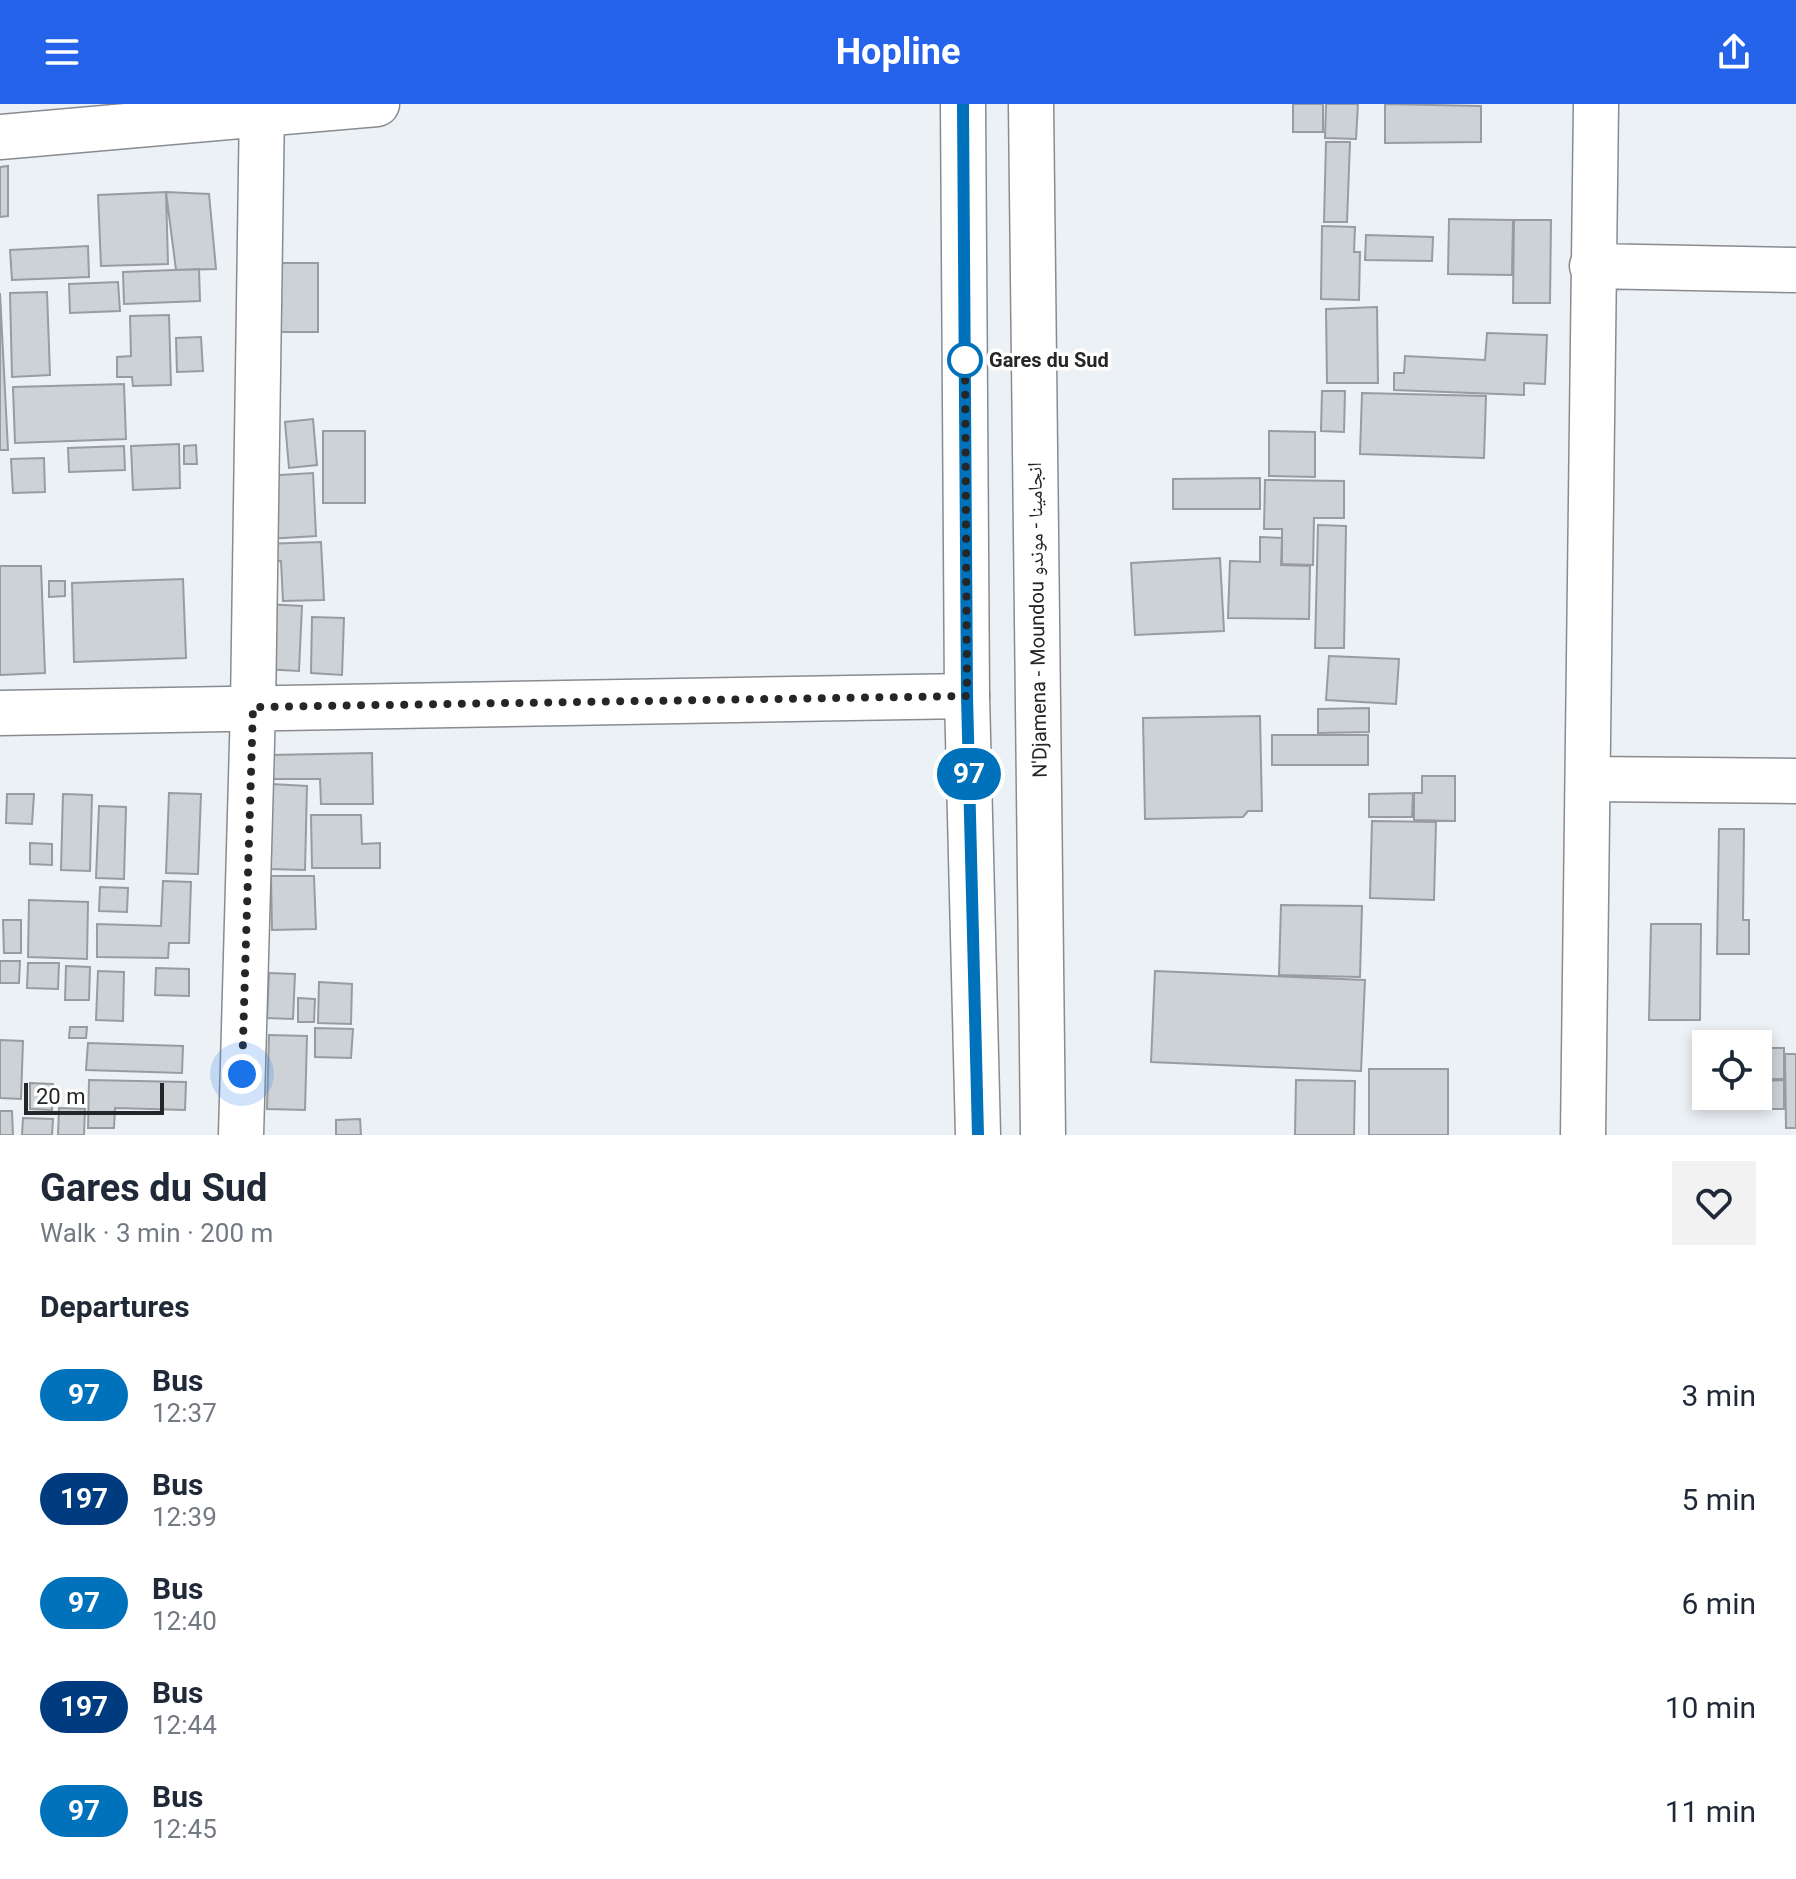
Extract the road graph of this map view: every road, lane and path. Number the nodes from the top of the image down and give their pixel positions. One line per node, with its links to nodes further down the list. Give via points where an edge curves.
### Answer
1 (377, 104): 5 (street)
2 (963, 104): 9 (street)
3 (1031, 104): 16 (street, N'Djamena - Moundou انجامينا - موندو)
4 (1596, 104): 7 (street)
5 (262, 109): 6 (street); 10 (street)
6 (0, 137)
7 (1592, 266): 8 (street); 12 (street)
8 (1796, 270)
9 (967, 696): 10 (street); 15 (street)
10 (253, 707): 11 (street); 14 (street)
11 (0, 713)
12 (1588, 779): 13 (street); 17 (street)
13 (1796, 781)
14 (241, 1135)
15 (978, 1135)
16 (1043, 1135)
17 (1583, 1135)

